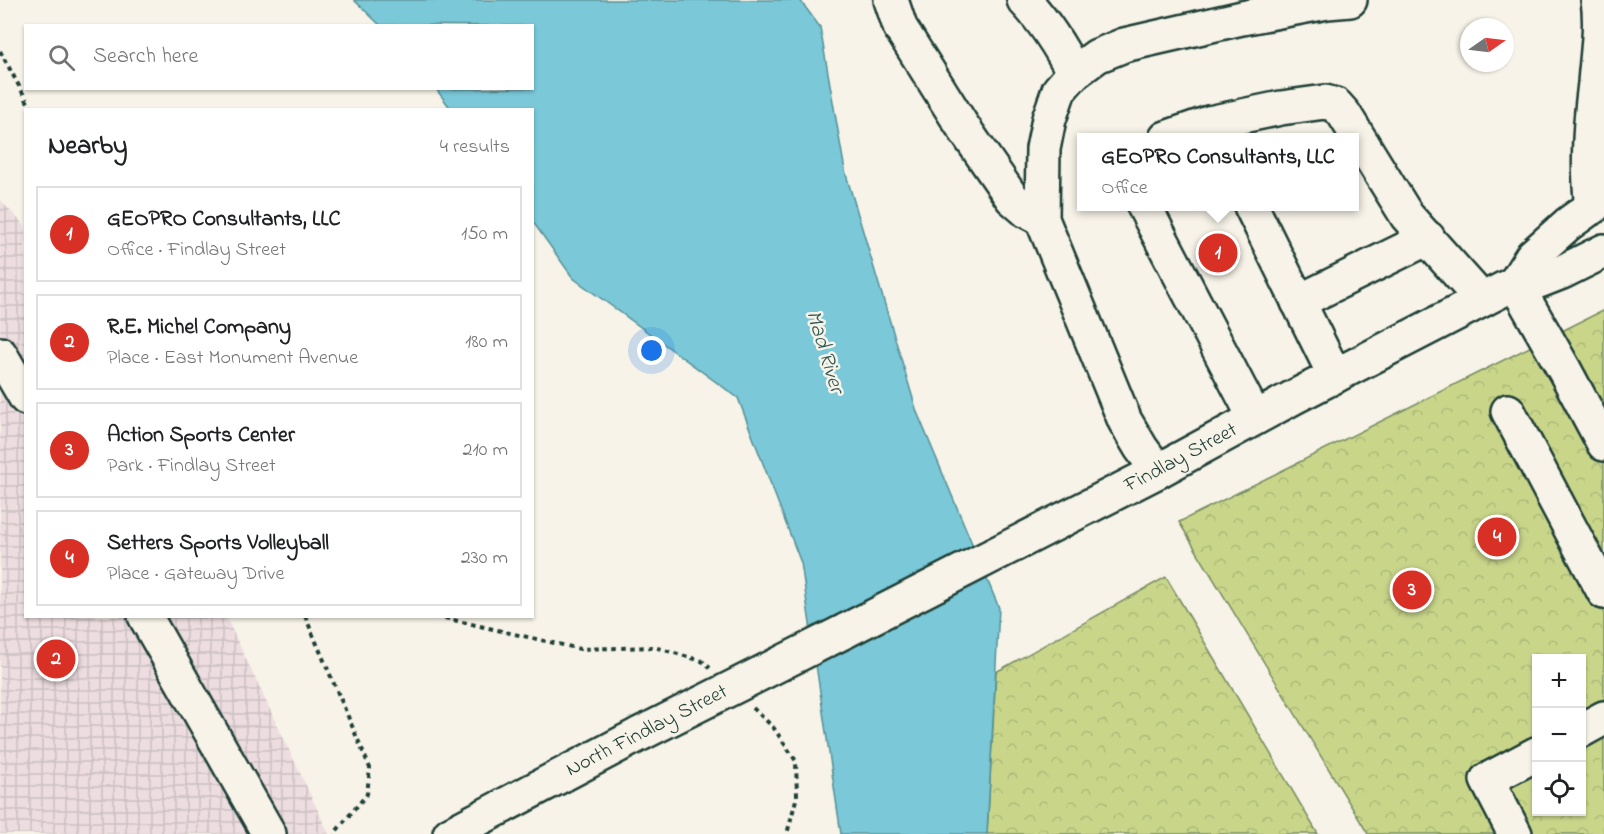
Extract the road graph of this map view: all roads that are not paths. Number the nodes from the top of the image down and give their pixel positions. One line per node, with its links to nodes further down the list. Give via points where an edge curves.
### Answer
1 (891, 0): 13 (main road, via 900,27 967,134 1012,198)
2 (1024, 0): 5 (main road, via 1057,41)
3 (1350, 0): 5 (main road, via 1242,18 1124,45 1097,56)
4 (1598, 0): 10 (main road, via 1600,30 1589,186)
5 (1074, 73): 13 (main road, via 1059,90 1049,119 1043,149)
6 (1213, 130): 7 (main road); 8 (main road, via 1247,114 1325,102 1336,105)
7 (1195, 133)
8 (1356, 133)
9 (1359, 138): 14 (main road, via 1407,216)
10 (1598, 203): 16 (main road, via 1532,256)
11 (1146, 211): 23 (main road)
12 (1253, 211): 18 (main road)
13 (1042, 219): 25 (main road, via 1125,421)
14 (1428, 238): 17 (main road); 18 (main road)
15 (1604, 250): 16 (main road, Findlay Street, via 1539,281)
16 (1515, 283): 17 (main road, Findlay Street); 24 (main road)
17 (1482, 300): 20 (main road, Findlay Street)
18 (1298, 302): 20 (main road)
19 (3, 366): 21 (main road)
20 (1335, 376): 23 (main road, Findlay Street)
21 (24, 395)
22 (1508, 411): 26 (main road)
23 (1255, 418): 25 (main road, Findlay Street)
24 (1604, 444)
25 (1158, 471): 28 (main road, Findlay Street)
26 (1604, 592)
27 (146, 618): 32 (main road)
28 (845, 631): 33 (main road, North Findlay Street, bridge)
29 (1604, 718): 30 (main road)
30 (1586, 727)
31 (1532, 756): 34 (main road, via 1487,780)
32 (269, 834)
33 (450, 834)
34 (1515, 834)

